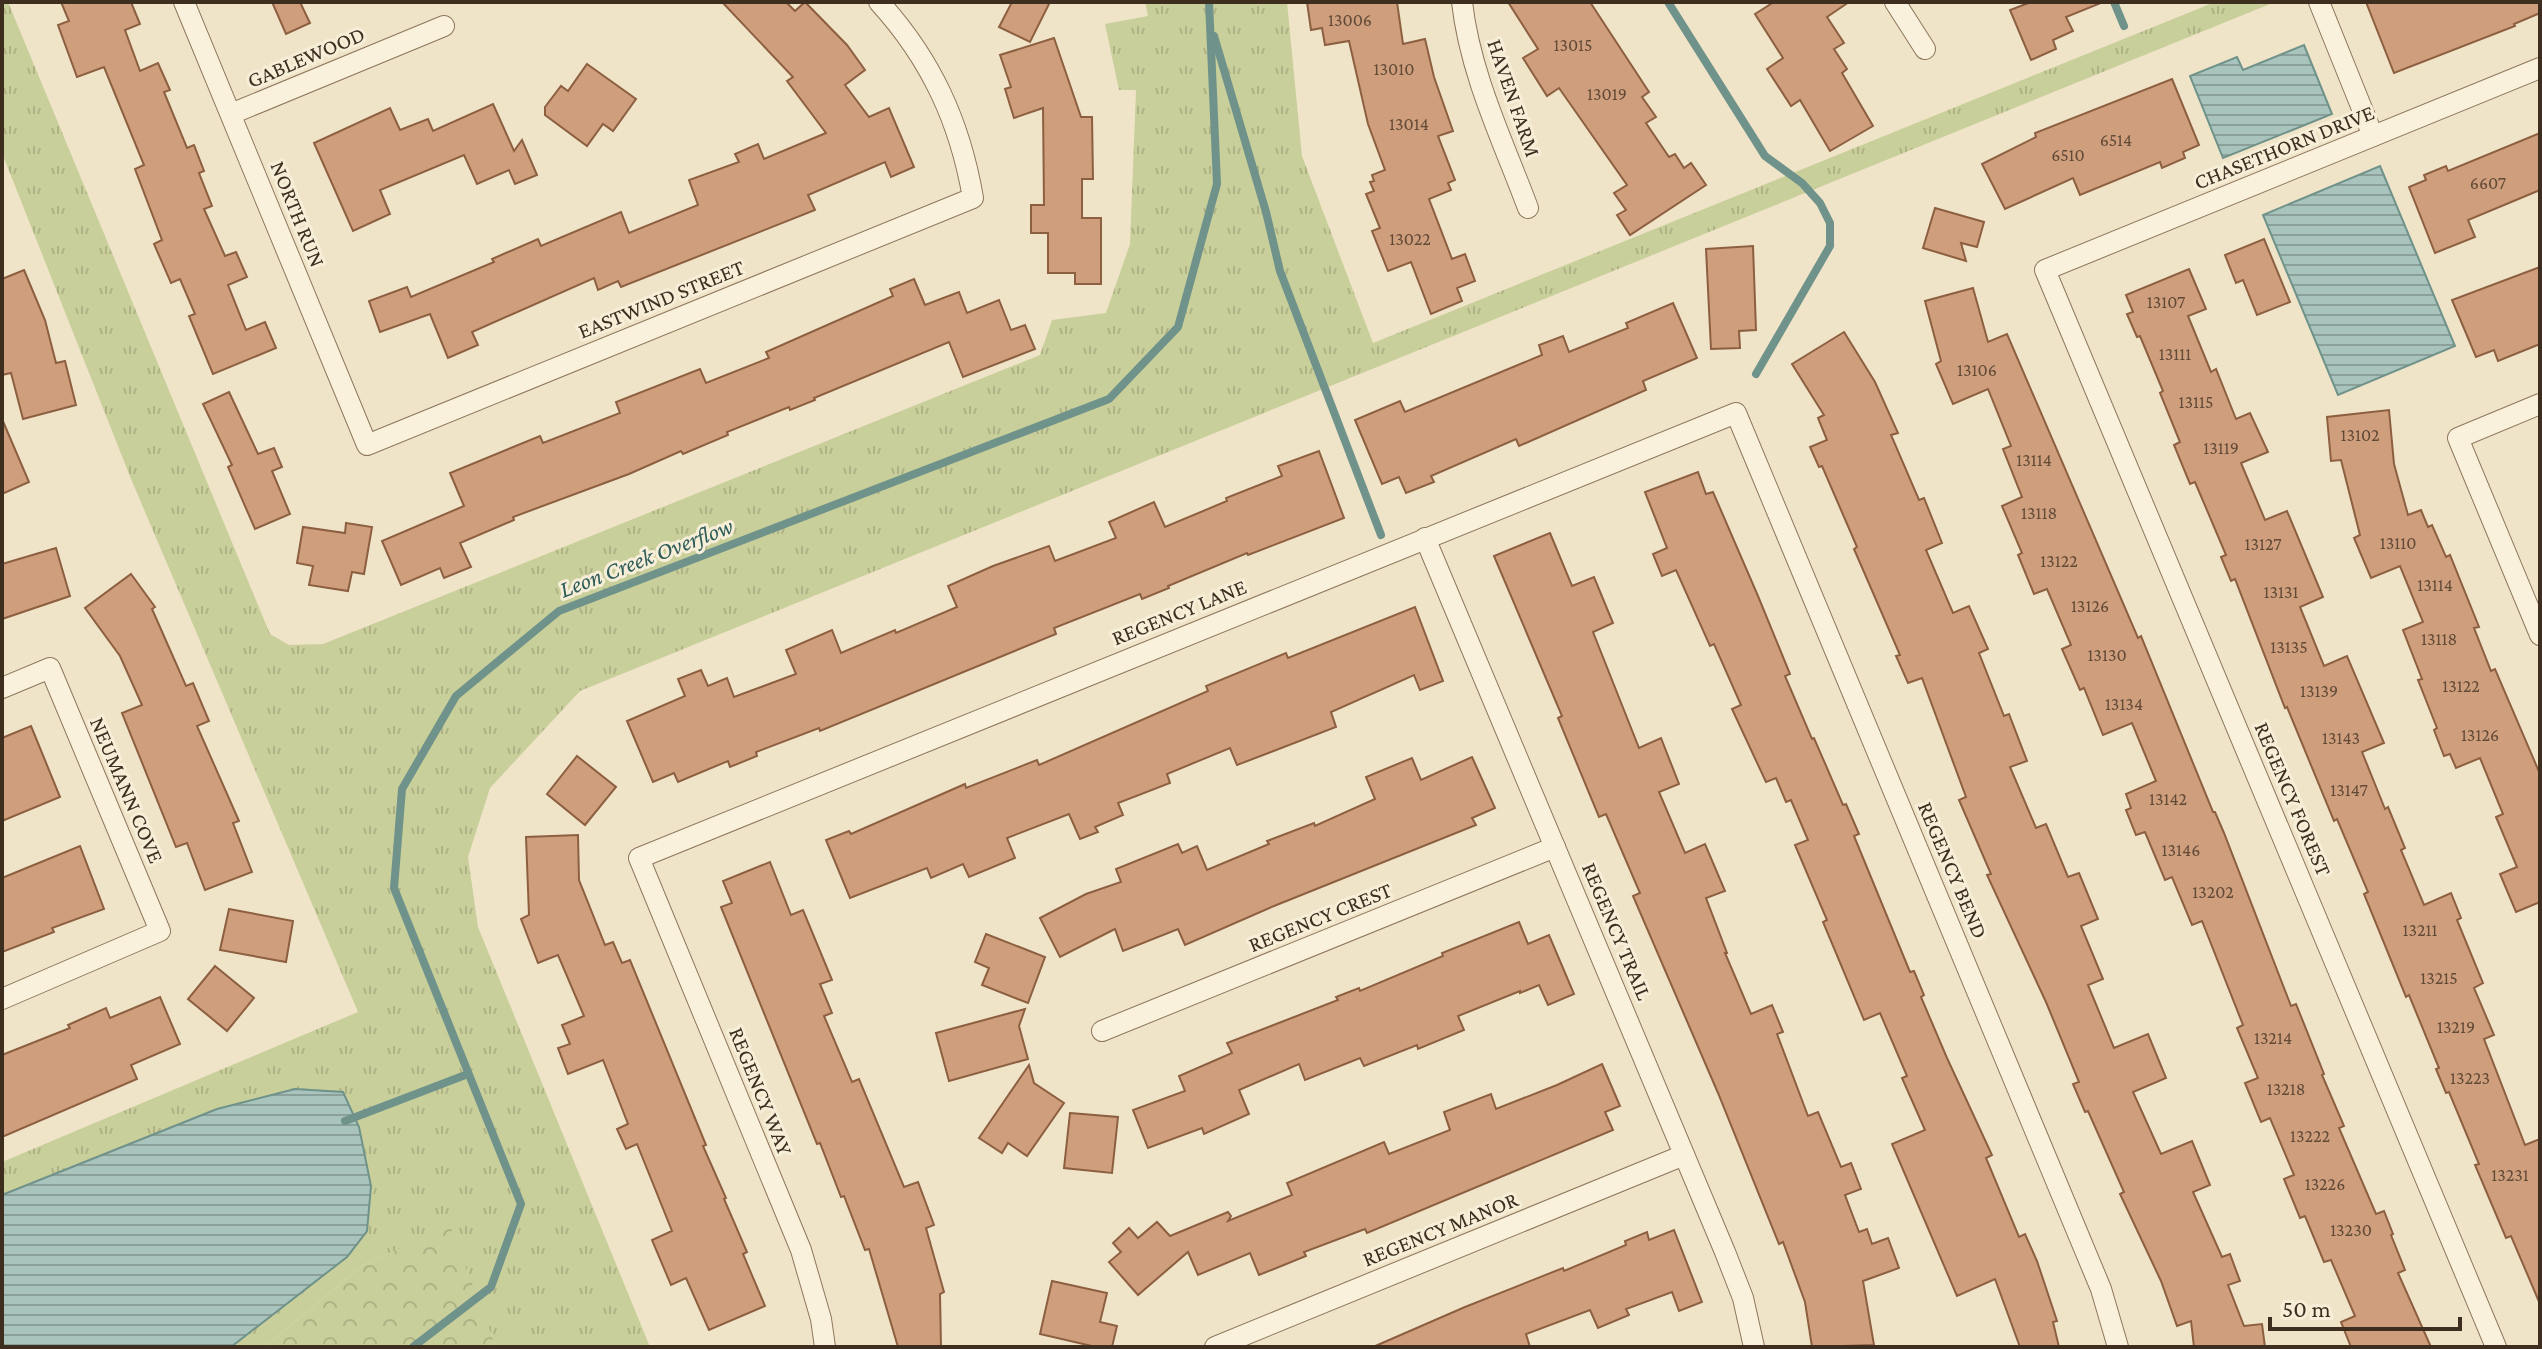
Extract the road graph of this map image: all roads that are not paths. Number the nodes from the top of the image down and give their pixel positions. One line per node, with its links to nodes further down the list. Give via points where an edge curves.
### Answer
1 (184, 2): 9 (street, NORTH RUN)
2 (1462, 2): 11 (street, HAVEN FARM, via 1477,75)
3 (1895, 2): 7 (street)
4 (2319, 2): 10 (street)
5 (882, 3): 15 (street, EASTWIND STREET, via 944,95 967,161 973,198)
6 (444, 26): 9 (street, GABLEWOOD)
7 (1925, 49)
8 (2540, 68): 10 (street, CHASETHORN DRIVE)
9 (231, 114): 15 (street, NORTH RUN)
10 (2373, 136): 12 (street, CHASETHORN DRIVE)
11 (1528, 208)
12 (2045, 270): 28 (street, REGENCY FOREST)
13 (2540, 404): 17 (street, via 2458,438)
14 (1736, 413): 16 (street, REGENCY LANE); 27 (street, REGENCY BEND, via 2101,1289)
15 (367, 445)
16 (1425, 538): 19 (street, REGENCY TRAIL); 20 (street, REGENCY LANE)
17 (2540, 635)
18 (2, 688): 21 (street, NEUMANN COVE, via 50,668 160,931)
19 (1555, 847): 22 (street, REGENCY CREST); 23 (street, REGENCY TRAIL)
20 (639, 858): 24 (street, REGENCY WAY, via 801,1250)
21 (2, 999)
22 (1102, 1031)
23 (1684, 1155): 25 (street, REGENCY MANOR); 26 (street, REGENCY TRAIL, via 1739,1286)
24 (825, 1347)
25 (1215, 1347)
26 (1754, 1347)
27 (2118, 1347)
28 (2496, 1347)

